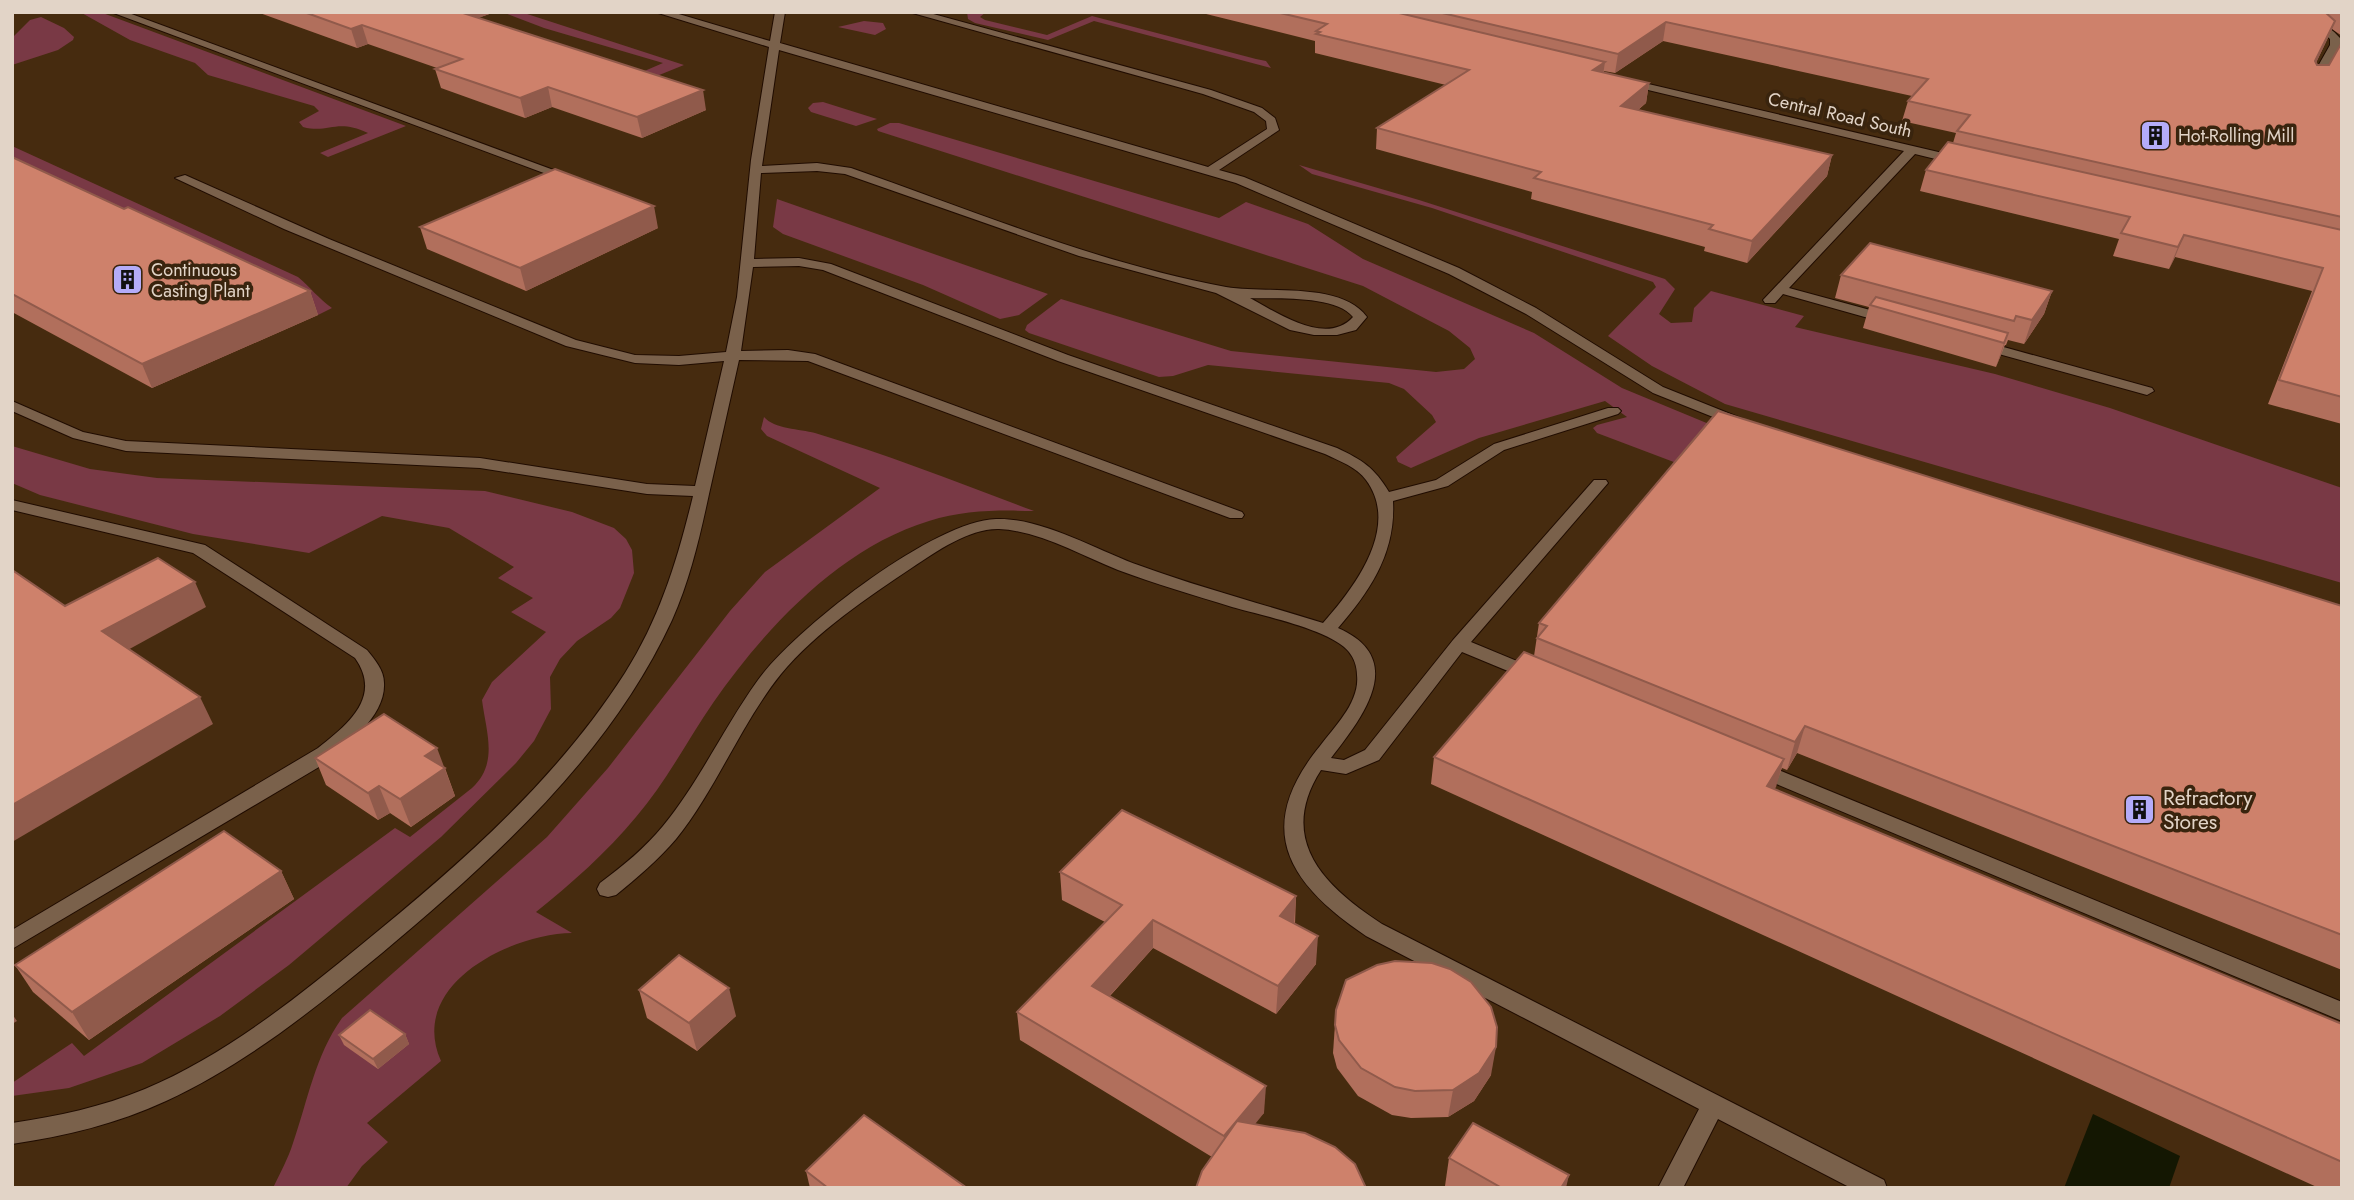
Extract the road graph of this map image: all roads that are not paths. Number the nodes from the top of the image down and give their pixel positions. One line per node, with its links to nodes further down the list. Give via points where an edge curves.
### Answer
1 (116, 12): 15 (lane)
2 (660, 12): 7 (lane)
3 (780, 12): 7 (lane)
4 (914, 12): 6 (lane)
5 (2283, 12): 9 (lane, via 2320,25 2335,38)
6 (938, 15): 13 (lane, via 1207,92 1246,105 1271,120 1273,130 1263,139)
7 (774, 46): 12 (lane); 13 (lane)
8 (1614, 79): 10 (lane, Central Road South)
9 (2314, 82)
10 (1912, 150): 11 (lane, Central Road South); 18 (lane, via 1775,295)
11 (1978, 165)
12 (756, 170): 16 (lane); 17 (lane, via 817,167 847,171 1076,251)
13 (1210, 171): 24 (lane, via 1454,271 1521,306 1665,394)
14 (181, 178): 20 (lane, via 277,223 579,345 636,359)
15 (590, 185)
16 (746, 263): 20 (lane); 27 (lane, via 799,262 826,267 1063,358 1305,441 1365,469)
17 (1193, 284): 17 (lane, via 1230,293 1280,321 1311,331 1349,328 1360,317 1355,309 1334,300 1240,293)
18 (1911, 326)
19 (1963, 340): 21 (lane)
20 (732, 356): 26 (lane); 29 (lane, via 788,354 822,361)
21 (2147, 391)
22 (12, 405): 26 (lane, via 79,435 126,446 480,463 647,489)
23 (1613, 411): 27 (lane, via 1508,443 1442,483)
24 (1756, 428)
25 (1600, 483): 31 (lane)
26 (701, 491): 39 (lane, via 669,606 623,690 567,765 454,878 346,970 200,1075 124,1110 69,1126)
27 (1385, 498): 30 (lane, via 1386,528 1375,565)
28 (12, 505): 36 (lane, via 199,549 361,654 372,669 374,689 368,709 354,729 312,762)
29 (1236, 515)
30 (1327, 630): 34 (lane, via 1355,646 1368,678 1357,708); 35 (lane, via 1019,528 997,524 969,528 929,549 861,598 782,663 743,713 670,831)
31 (1460, 644): 32 (lane); 34 (lane, via 1372,755 1346,766)
32 (1549, 681)
33 (1741, 761): 37 (lane)
34 (1317, 763): 38 (lane, via 1297,796 1296,837 1309,876 1337,905 1374,930)
35 (608, 890)
36 (12, 941)
37 (2342, 1012)
38 (1713, 1105): 40 (lane); 41 (lane)
39 (12, 1134)
40 (1670, 1188)
41 (1875, 1188)

